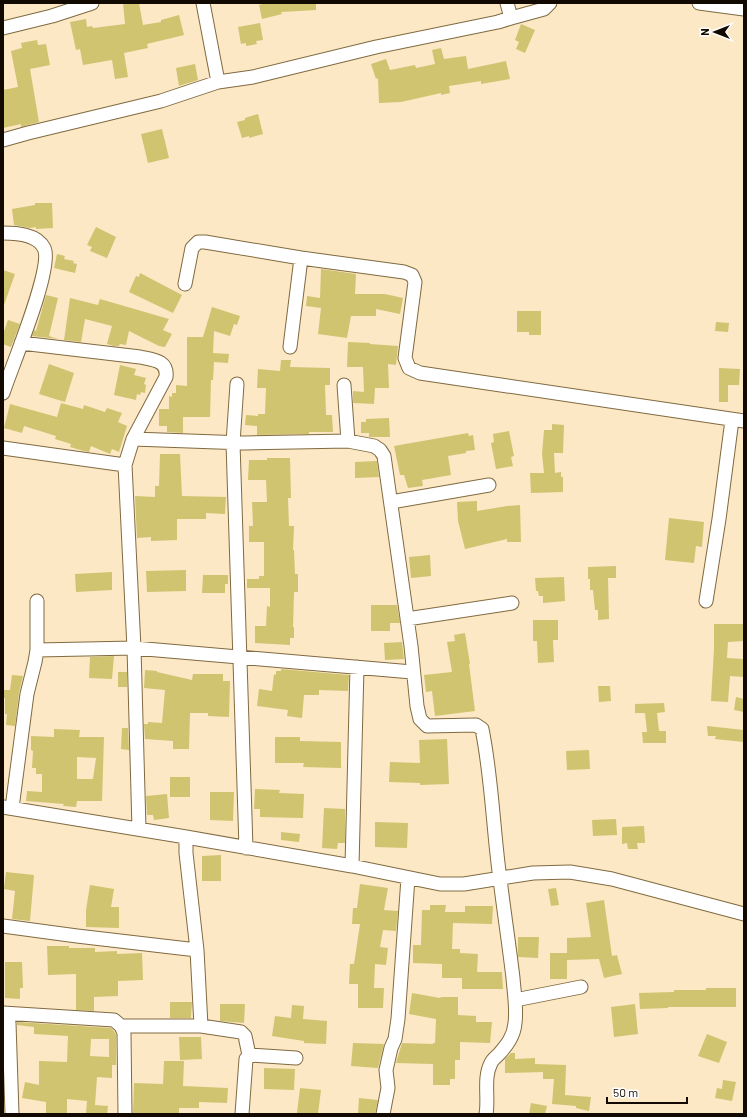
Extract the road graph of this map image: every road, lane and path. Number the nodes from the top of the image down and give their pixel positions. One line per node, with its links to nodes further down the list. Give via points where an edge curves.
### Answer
1 (92, 3): 8 (street)
2 (203, 3): 9 (street)
3 (507, 3): 7 (street)
4 (550, 3): 7 (street, via 544,9)
5 (699, 3): 6 (street)
6 (738, 6)
7 (510, 18): 9 (street)
8 (3, 28)
9 (218, 82): 10 (street, via 161,102)
10 (3, 140)
11 (3, 233): 14 (street, via 39,240 45,249 46,263 42,282)
12 (301, 258): 13 (street, via 198,242 192,248); 15 (street); 19 (street, via 412,275 415,282 405,358 409,368 420,373)
13 (185, 284)
14 (21, 343): 18 (street); 20 (street, via 140,357 164,365 166,377)
15 (290, 347)
16 (237, 384): 22 (street)
17 (344, 386): 21 (street)
18 (3, 393)
19 (738, 420): 28 (street)
20 (133, 439): 22 (street); 24 (street)
21 (348, 441): 22 (street); 26 (street, via 374,446 380,450 384,456)
22 (233, 443): 33 (street)
23 (3, 448): 24 (street)
24 (125, 465): 31 (street)
25 (489, 485): 26 (street)
26 (391, 502): 30 (street)
27 (37, 601): 32 (street)
28 (706, 602)
29 (512, 603): 30 (street)
30 (407, 619): 35 (street)
31 (134, 648): 32 (street); 33 (street); 37 (street)
32 (37, 650): 36 (street)
33 (241, 656): 34 (street); 39 (street)
34 (357, 667): 35 (street); 40 (street)
35 (412, 672): 41 (street, via 420,719 427,726 476,725 482,728)
36 (8, 808): 37 (street)
37 (139, 829): 38 (street)
38 (186, 837): 39 (street); 45 (street)
39 (246, 848): 40 (street)
40 (352, 866): 42 (street)
41 (500, 877): 42 (street, via 464,884 440,884); 43 (street, via 570,872 612,879); 47 (street)
42 (408, 878): 56 (street, via 398,1019 386,1070 388,1088)
43 (744, 914)
44 (3, 926): 45 (street)
45 (197, 950): 50 (street)
46 (581, 987): 47 (street)
47 (515, 1000): 57 (street, via 516,1023 513,1035 491,1063 487,1075)
48 (3, 1013): 49 (street, via 114,1020); 53 (street, via 10,1023)
49 (121, 1026): 50 (street); 54 (street, via 124,1033)
50 (200, 1026): 51 (street, via 241,1032 245,1036)
51 (249, 1055): 52 (street); 55 (street, via 246,1059)
52 (296, 1058)
53 (12, 1114)
54 (125, 1114)
55 (242, 1114)
56 (383, 1114)
57 (486, 1114)

